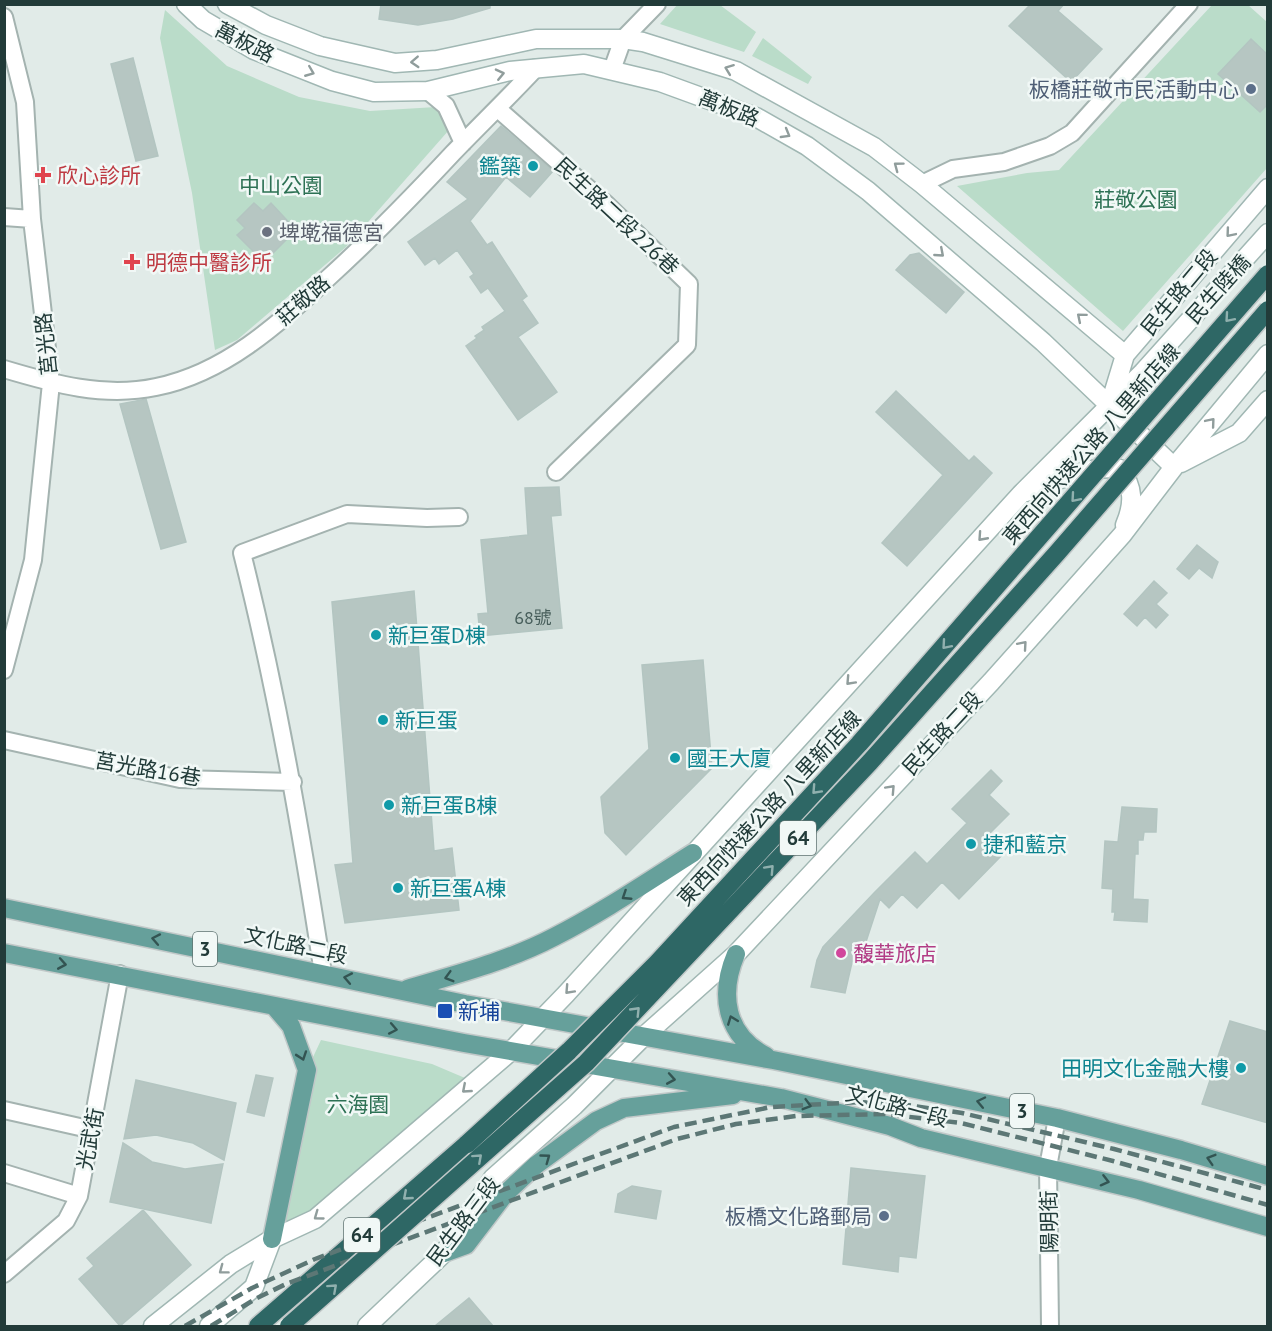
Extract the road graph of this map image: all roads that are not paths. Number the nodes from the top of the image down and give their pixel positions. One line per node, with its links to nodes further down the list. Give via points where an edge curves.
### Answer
1 (186, 4): 9 (main road, 萬板路, one-way to 9, via 203,20 254,50 332,81 374,92)
2 (227, 4): 6 (main road, 萬板路, one-way to 2, via 536,39 437,60 395,63 320,46 266,26)
3 (657, 4): 6 (street)
4 (1189, 4): 12 (street, via 1072,133 1050,146 1004,162 953,169)
5 (4, 17): 15 (street, 莒光路, via 25,102)
6 (623, 39): 8 (street); 12 (main road, 萬板路, one-way to 6, via 874,147 736,71)
7 (536, 68): 8 (main road, 萬板路, via 584,64); 9 (main road, 萬板路, one-way to 7); 10 (street, 莊敬路)
8 (612, 70): 25 (main road, 萬板路, one-way to 25, via 738,108 807,146 868,191 1043,342)
9 (428, 91): 11 (street, via 446,106)
10 (498, 109): 11 (street, 莊敬路); 27 (street, 民生路二段226巷, via 689,284 687,345)
11 (463, 143): 23 (street, 莊敬路, via 376,235 243,351 157,387 110,393)
12 (922, 184): 20 (main road, 萬板路, one-way to 12)
13 (1268, 188): 20 (main road, 民生路二段, one-way to 20)
14 (4, 217): 15 (street)
15 (32, 219): 23 (street, 莒光路)
16 (1268, 233): 22 (main road, 民生陸橋)
17 (1268, 274): 61 (highway, 東西向快速公路 八里新店線 / 64, one-way to 61, bridge, via 874,726 657,963 569,1052)
18 (1268, 310): 62 (highway, 東西向快速公路 八里新店線 / 64, one-way to 18, bridge, via 586,1063 870,762)
19 (1268, 354): 26 (main road, one-way to 19)
20 (1125, 356): 25 (main road, 民生路二段)
21 (4, 369): 23 (street, 莊敬路)
22 (1143, 372): 25 (main road, 民生路二段)
23 (51, 383): 31 (street, 莒光路, via 33,560)
24 (1268, 400): 26 (main road, 民生路二段, via 1239,433)
25 (1109, 406): 26 (main road, 萬板路); 28 (main road, 民生路二段)
26 (1174, 467): 30 (main road, 民生路二段)
27 (556, 472)
28 (1021, 494): 30 (main road, via 1087,471 1120,469 1130,483 1131,497); 34 (main road, 民生路二段, one-way to 34)
29 (459, 517): 33 (street, via 347,514 242,553)
30 (1122, 535): 37 (main road, 民生路二段, one-way to 30, via 991,682)
31 (4, 670)
32 (4, 740): 33 (street, 莒光路16巷, via 180,778)
33 (293, 782): 38 (street)
34 (693, 853): 40 (main road, one-way to 40, via 553,938 499,961); 42 (main road, 民生路二段, one-way to 42)
35 (4, 908): 38 (main road, 文化路二段 / 3, one-way to 35)
36 (4, 953): 39 (main road, 3, one-way to 39)
37 (736, 954): 43 (main road, 民生路二段); 45 (main road, one-way to 37, via 754,1050 729,1016 725,995)
38 (323, 973): 40 (main road, 文化路二段 / 3, one-way to 38)
39 (120, 974): 41 (main road, 3); 50 (street, 光武街)
40 (405, 990): 42 (main road, 文化路二段 / 3)
41 (274, 1006): 44 (main road, 3, one-way to 44); 56 (main road, one-way to 56, via 291,1026 307,1070)
42 (543, 1016): 43 (main road, 文化路一段 / 3); 44 (main road, 民生路二段)
43 (643, 1037): 45 (main road, 文化路一段 / 3); 46 (main road, 民生路二段)
44 (511, 1051): 46 (main road, 文化路一段 / 3); 56 (main road, one-way to 56, via 315,1219)
45 (773, 1060): 49 (main road, 文化路一段 / 3, one-way to 45)
46 (614, 1068): 47 (main road, 文化路一段 / 3, one-way to 47); 57 (main road, 民生路三段, via 492,1178)
47 (749, 1093): 51 (main road, 文化路一段 / 3, one-way to 51); 57 (main road, one-way to 47, via 466,1245 505,1194 536,1165 596,1121 624,1108)
48 (4, 1110): 50 (street)
49 (1057, 1118): 51 (street, 陽明街); 53 (main road, 文化路一段 / 3, one-way to 49)
50 (93, 1130): 54 (street, 光武街)
51 (1048, 1167): 55 (main road, 文化路一段 / 3, one-way to 55); 64 (street, 陽明街)
52 (4, 1173): 54 (street)
53 (1268, 1176)
54 (79, 1196): 58 (street, 光武街, via 66,1221)
55 (1268, 1227)
56 (272, 1239): 59 (main road, one-way to 59, via 231,1264); 60 (main road, via 254,1287)
57 (444, 1253): 63 (main road, 民生路三段)
58 (4, 1274)
59 (153, 1326)
60 (209, 1326)
61 (258, 1326)
62 (289, 1326)
63 (368, 1326)
64 (1050, 1326)

